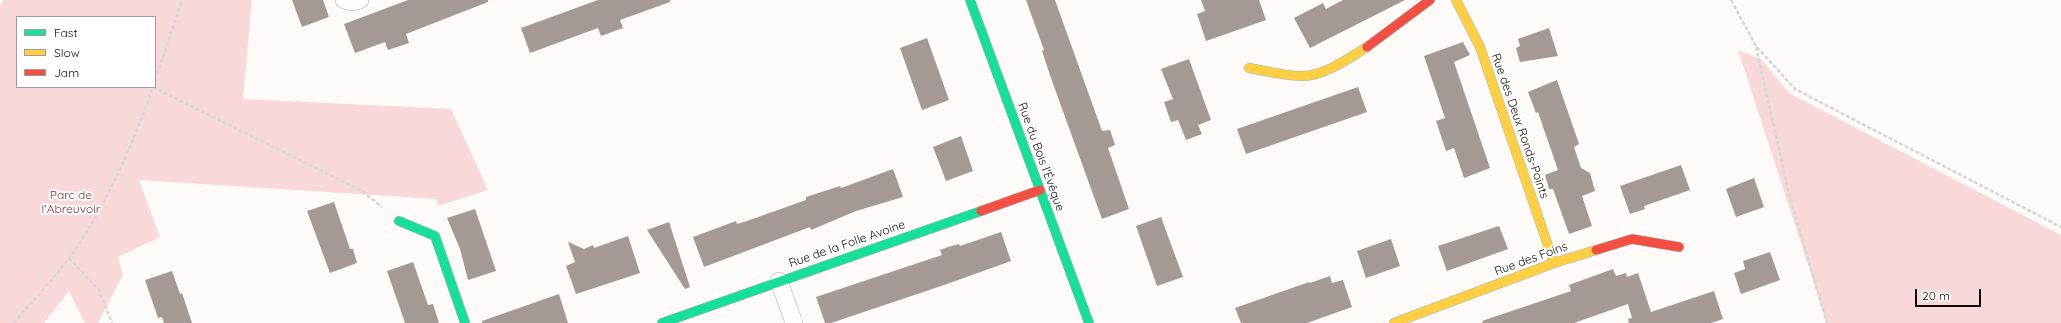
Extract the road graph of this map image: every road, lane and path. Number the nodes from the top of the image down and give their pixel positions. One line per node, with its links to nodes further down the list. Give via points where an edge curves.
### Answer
1 (182, 0): 10 (path)
2 (344, 0): 3 (street)
3 (360, 0)
4 (970, 0): 13 (street, Rue du Bois l'Évêque)
5 (1430, 0): 9 (street, via 1399,25 1324,70 1305,76)
6 (1456, 0): 18 (street, Rue des Deux Ronds-Points, via 1480,47)
7 (1731, 0): 8 (path)
8 (1756, 46): 15 (path, via 1795,89); 27 (path, via 1790,198)
9 (1249, 68)
10 (156, 77)
11 (153, 88): 17 (path, via 136,137 97,213)
12 (155, 88): 14 (path, via 362,191)
13 (1040, 190): 19 (street, Rue de la Folle Avoine); 25 (street, Rue du Bois l'Évêque)
14 (399, 221): 22 (street, via 435,236)
15 (2061, 227)
16 (1679, 247): 18 (street, Rue des Foins, via 1632,239)
17 (69, 258): 20 (path); 21 (path, via 99,290)
18 (1554, 263): 26 (street, Rue des Foins)
19 (780, 281): 23 (street, Rue de la Folle Avoine); 24 (street)
20 (14, 323)
21 (112, 323)
22 (465, 323)
23 (662, 323)
24 (794, 323)
25 (1089, 323)
26 (1394, 323)
27 (1828, 323)

